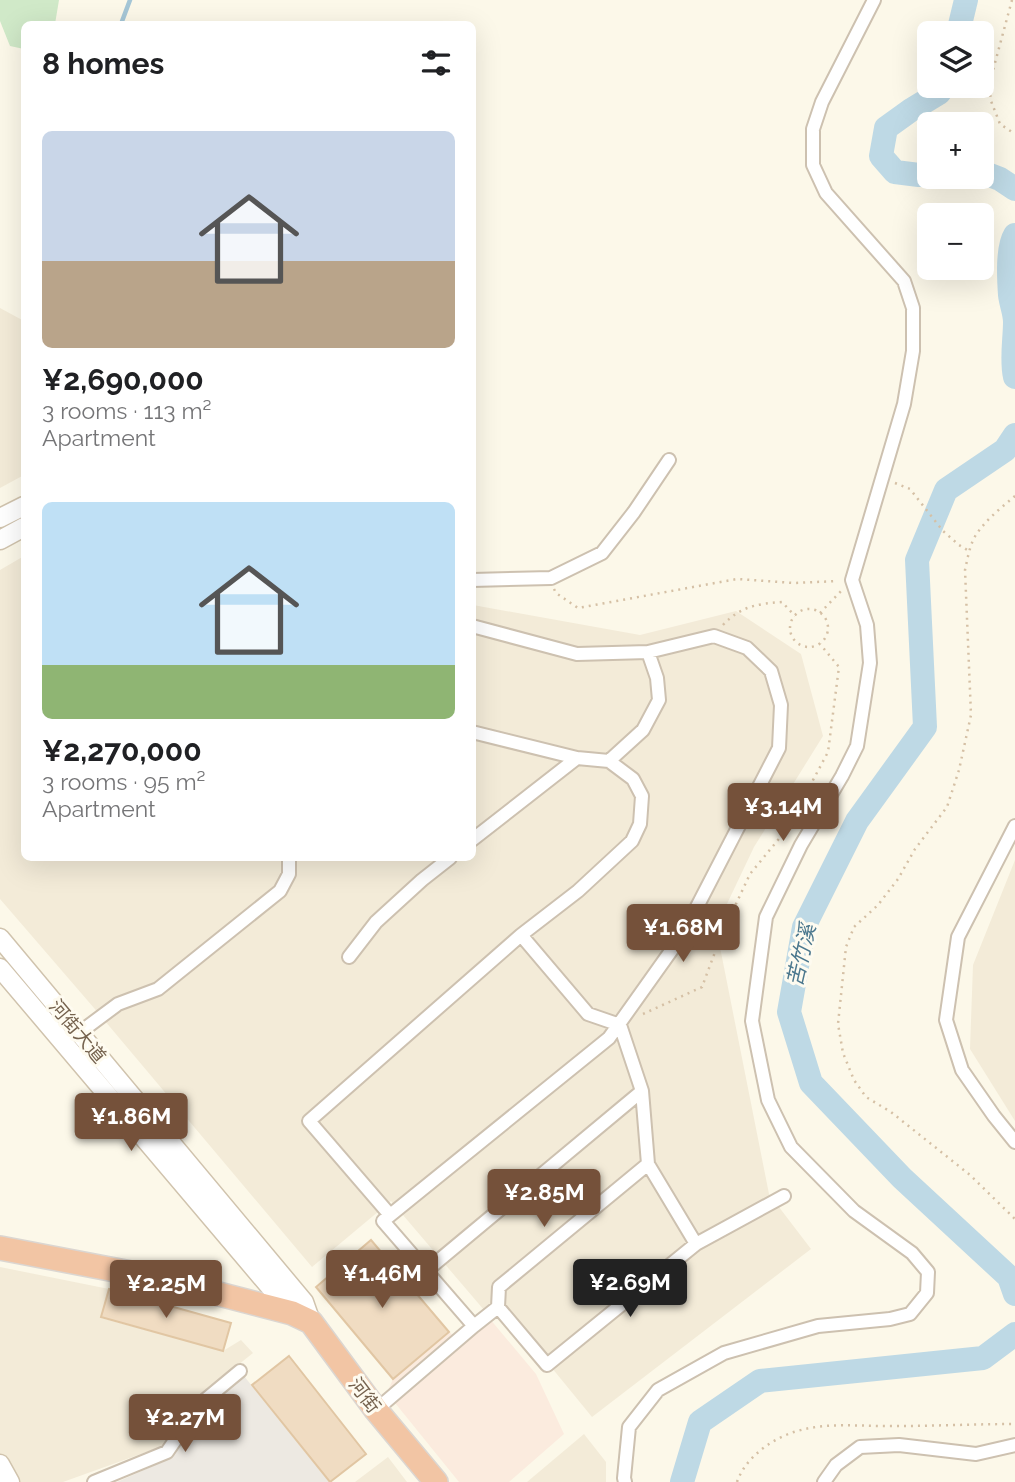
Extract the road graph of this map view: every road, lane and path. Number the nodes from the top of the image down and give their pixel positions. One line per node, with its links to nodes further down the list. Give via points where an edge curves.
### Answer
1 (874, 0): 5 (street, via 822,102 813,129 813,165 826,193 904,281 913,308 904,404)
2 (1012, 0): 3 (path, via 989,85 1000,124)
3 (1015, 134)
4 (668, 460): 12 (street, via 602,553)
5 (882, 478): 11 (path, via 910,489 943,531); 14 (street)
6 (1015, 496): 11 (path, via 976,533)
7 (21, 508): 8 (main road)
8 (0, 518)
9 (21, 529): 10 (main road)
10 (0, 540)
11 (969, 551): 39 (path, via 965,570 971,715 959,770 947,807 878,905 854,927 846,947 838,1024 843,1053 866,1097 970,1175)
12 (551, 578): 13 (street); 14 (path, via 555,593 578,608 737,579 794,583)
13 (476, 580)
14 (852, 580): 15 (path); 53 (street, via 867,625 870,663 857,746 766,917 752,1021 768,1100 791,1147 854,1210 912,1253 928,1272 926,1293 910,1314 818,1326 724,1353 658,1390 629,1427)
15 (820, 613): 16 (path, via 810,610); 19 (path, via 828,629)
16 (795, 616): 18 (path, via 782,602 757,604 732,616); 19 (path, via 790,627 797,643 808,647)
17 (476, 627): 20 (street, via 577,654)
18 (714, 636): 20 (street); 32 (street, via 747,648 771,671 781,705 779,748 683,934)
19 (820, 644): 32 (path, via 839,667 828,752 787,829 750,874 702,987)
20 (648, 652): 23 (street, via 659,700 643,730)
21 (476, 733): 22 (street)
22 (577, 758): 23 (street); 25 (street)
23 (609, 761): 28 (street, via 633,779 642,796 640,824 632,841)
24 (1015, 826): 35 (street, via 958,937 946,1020 962,1070)
25 (476, 837)
26 (289, 861): 33 (street, via 281,891 158,989 118,1004)
27 (446, 861): 30 (street, via 376,922)
28 (521, 935): 32 (street, via 588,1014); 38 (street, via 309,1121)
29 (0, 937): 33 (main road, 河街大道)
30 (349, 957)
31 (0, 968): 44 (main road, 河街大道)
32 (621, 1025): 34 (street); 38 (street)
33 (79, 1033): 44 (main road, 河街大道, via 304,1302)
34 (642, 1091): 36 (street); 42 (street)
35 (1015, 1142)
36 (648, 1164): 40 (street); 43 (street, via 499,1287)
37 (785, 1196): 40 (street)
38 (390, 1215): 42 (street, via 383,1221)
39 (1015, 1219)
40 (696, 1244): 43 (street, via 547,1365)
41 (0, 1248): 44 (highway, via 157,1278)
42 (426, 1271): 45 (street)
43 (498, 1307): 45 (street)
44 (302, 1317): 47 (highway, 河街)
45 (474, 1326): 47 (street)
46 (240, 1371): 51 (street, via 199,1405 167,1452)
47 (376, 1410): 52 (highway, 河街)
48 (1015, 1445): 54 (street, via 976,1454 899,1445 860,1447 836,1465)
49 (0, 1464): 50 (main road)
50 (10, 1482)
51 (94, 1482)
52 (436, 1482)
53 (625, 1482)
54 (824, 1482)

